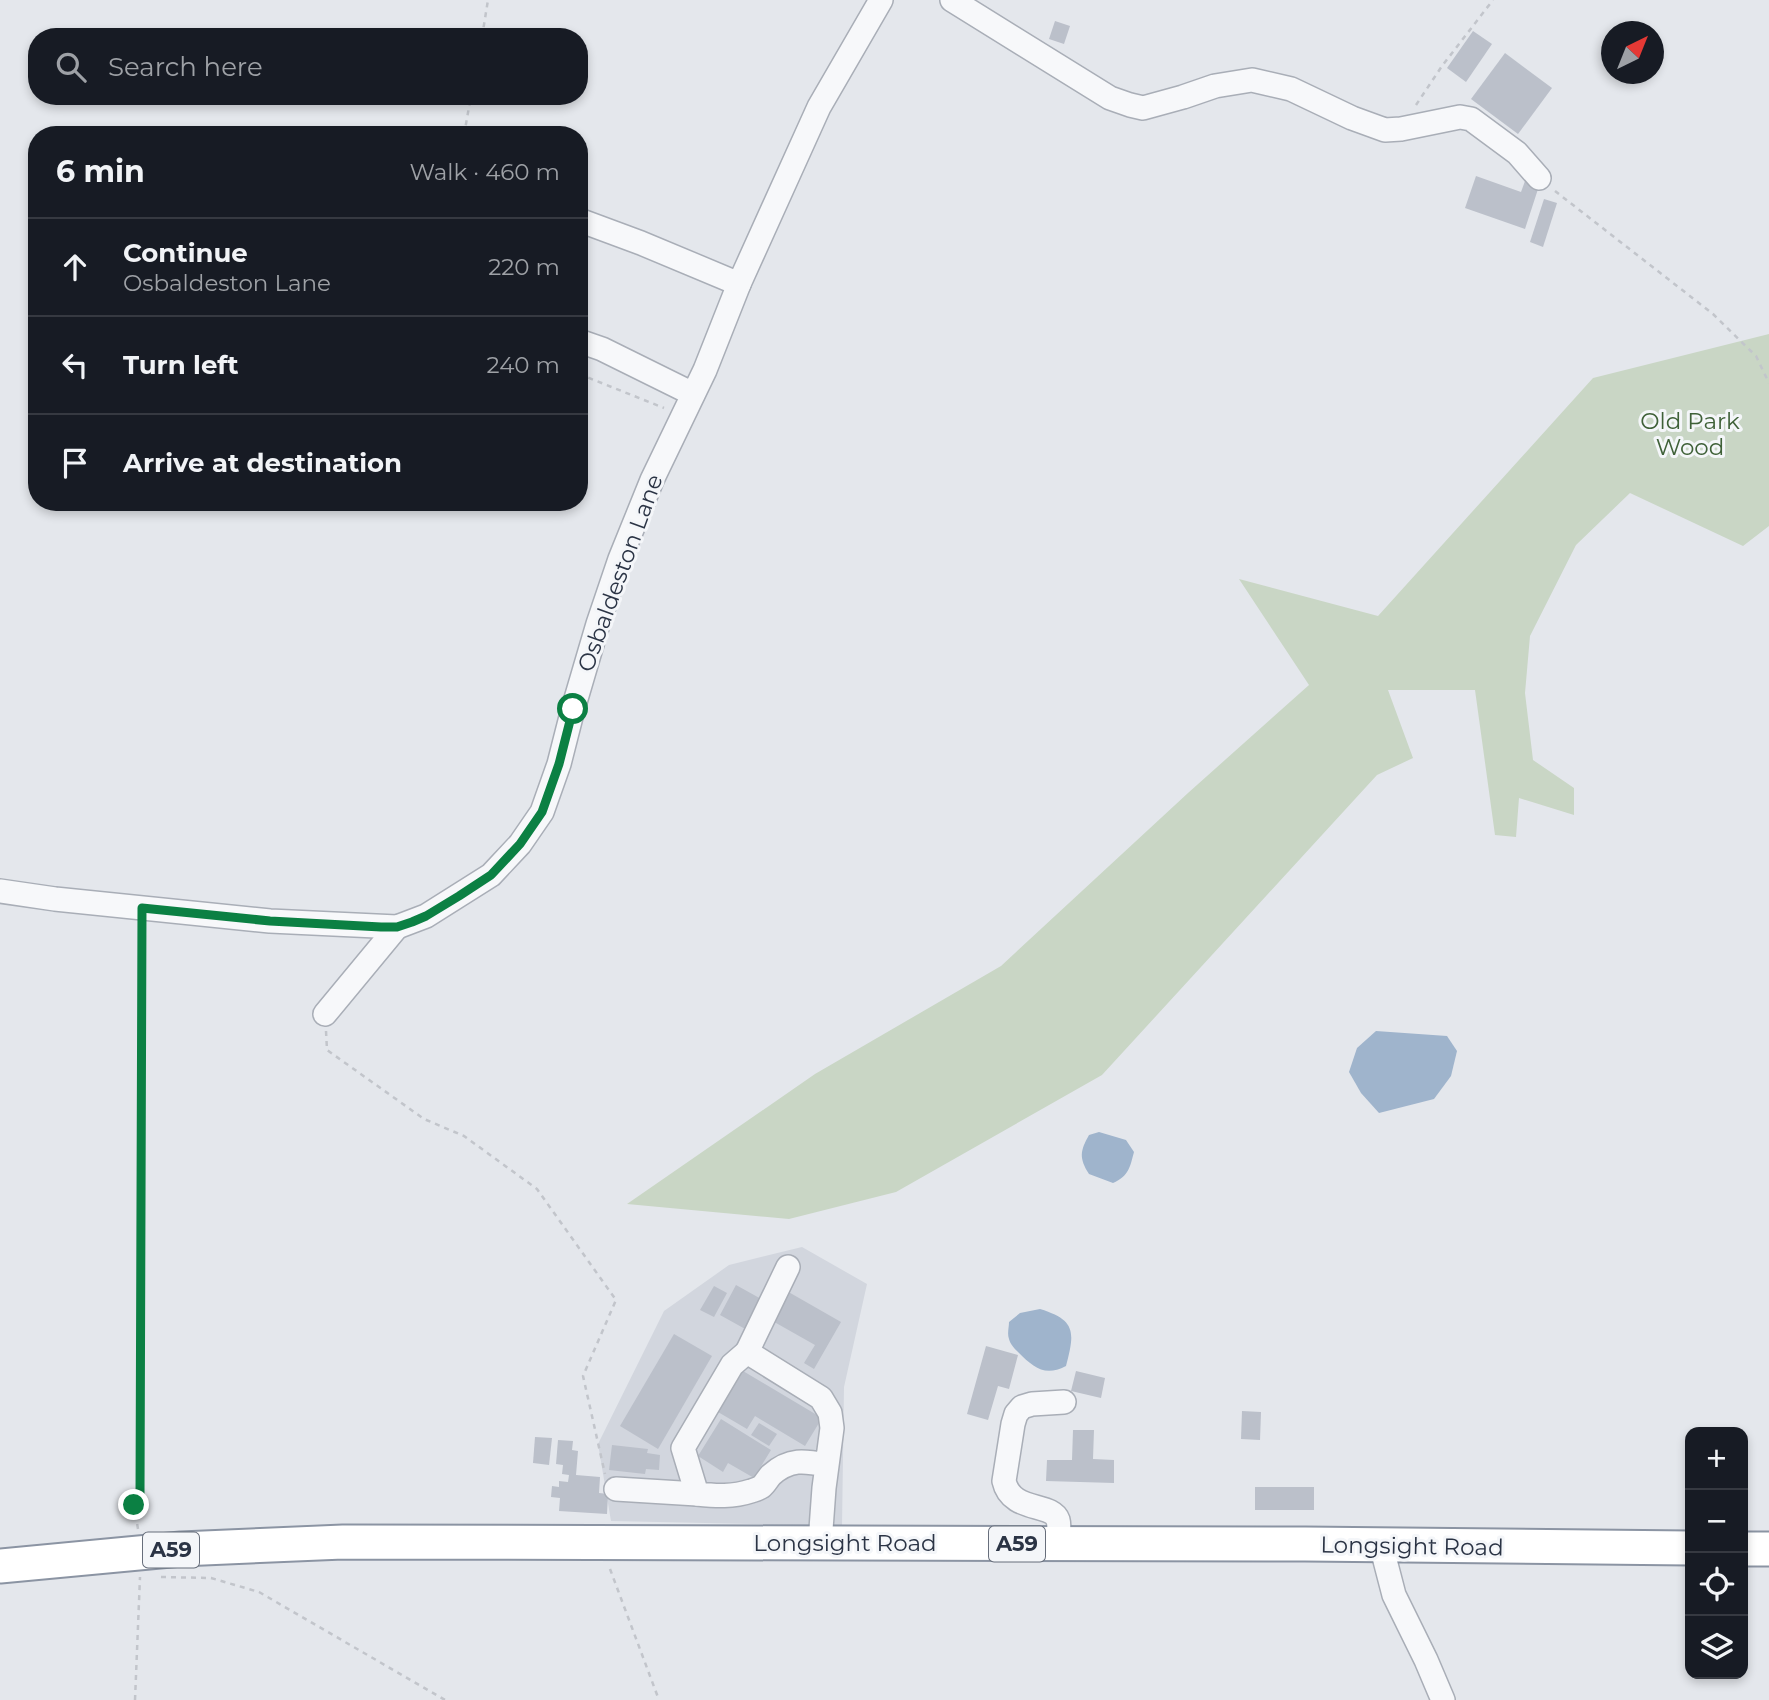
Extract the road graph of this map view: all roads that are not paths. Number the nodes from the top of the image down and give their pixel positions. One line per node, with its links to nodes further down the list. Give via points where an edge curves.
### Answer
1 (881, 0): 5 (street, Osbaldeston Lane, via 819,107)
2 (952, 0): 3 (street, via 1110,98 1130,105 1156,105 1215,86 1252,80 1291,89 1385,130 1460,117 1471,119 1517,153)
3 (1539, 178)
4 (588, 223): 5 (street)
5 (739, 284): 7 (street, Osbaldeston Lane)
6 (588, 344): 7 (street)
7 (693, 394): 9 (street, Osbaldeston Lane, via 616,572 542,812 491,875 426,916)
8 (0, 891): 9 (street, Osbaldeston Lane, via 270,921)
9 (397, 927): 10 (street)
10 (325, 1014)
11 (788, 1267): 12 (street)
12 (747, 1352): 14 (street, via 821,1398 832,1428); 16 (street, via 732,1365 683,1448)
13 (1065, 1402): 18 (street, via 1032,1404 1016,1414 1004,1481 1014,1498 1054,1514)
14 (827, 1465): 16 (street, via 791,1462 751,1491 728,1496); 17 (street)
15 (616, 1489): 16 (street)
16 (697, 1494)
17 (820, 1543): 18 (highway, Longsight Road / A59); 23 (highway, Longsight Road / A59, via 343,1542 181,1549 144,1569)
18 (1058, 1544): 19 (highway, Longsight Road / A59)
19 (1381, 1545): 20 (highway, Longsight Road / A59); 24 (street, via 1394,1595)
20 (1685, 1548)
21 (1748, 1549): 22 (highway)
22 (1769, 1549)
23 (0, 1566)
24 (1443, 1700)

